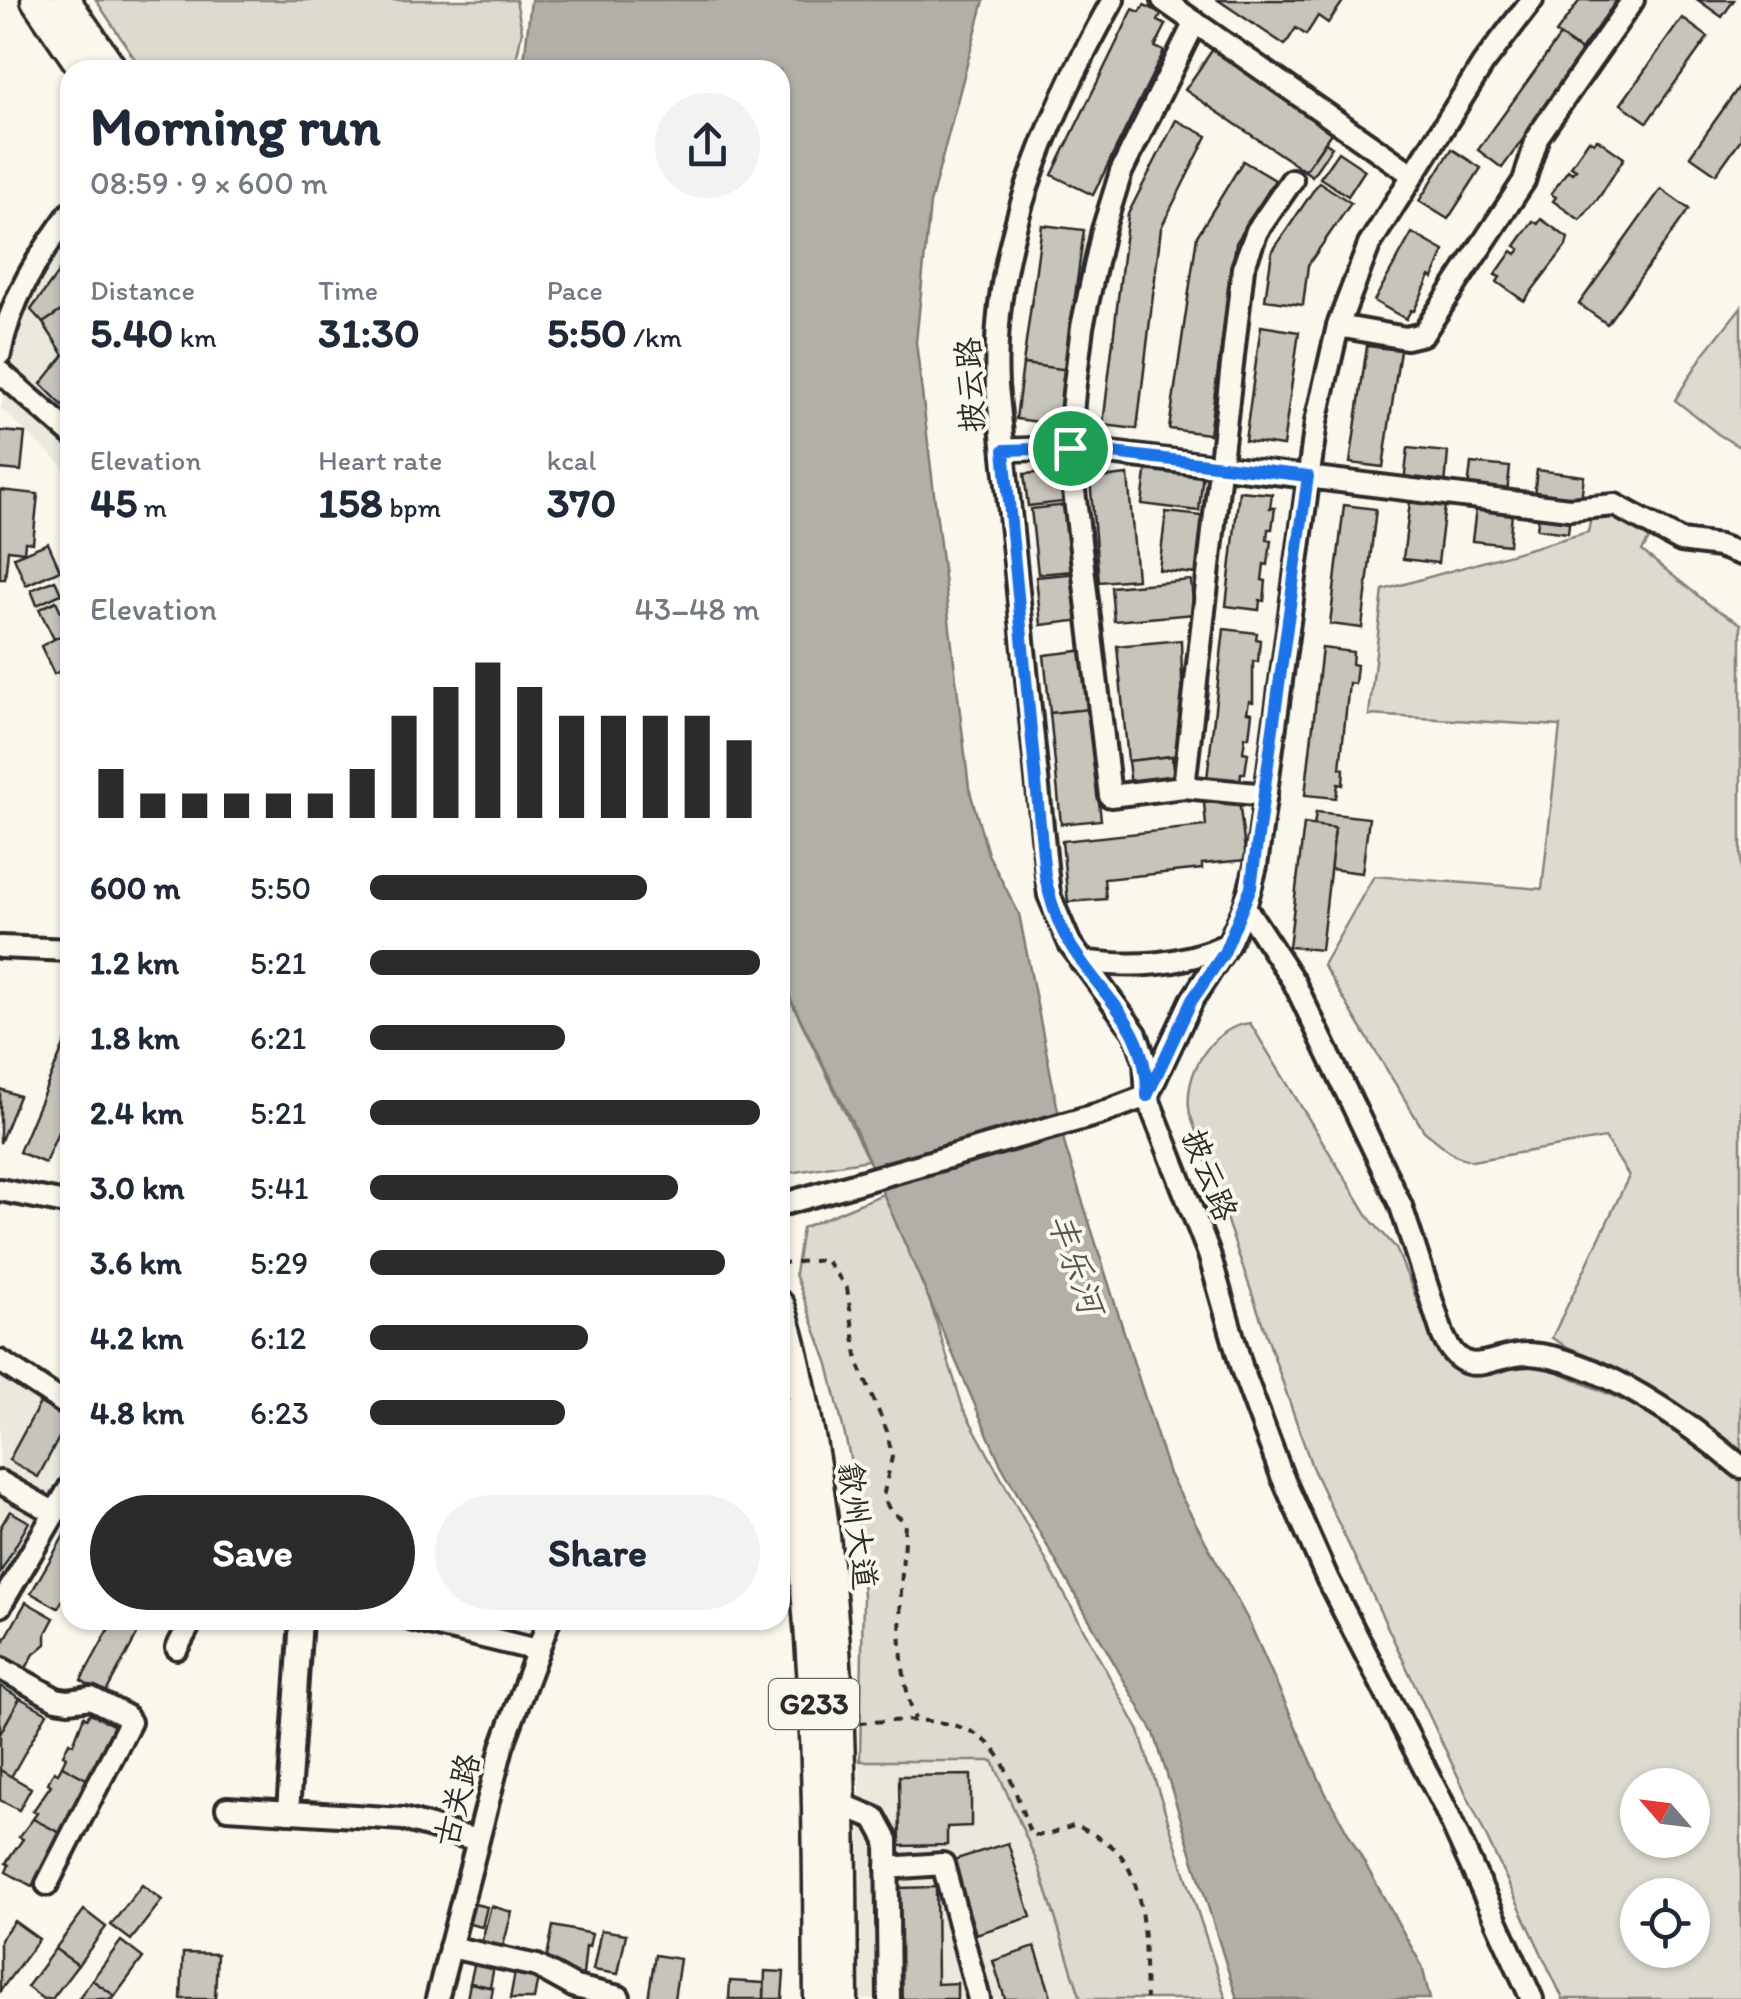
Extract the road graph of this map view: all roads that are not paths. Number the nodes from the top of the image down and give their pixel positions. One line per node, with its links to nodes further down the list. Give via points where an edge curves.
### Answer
1 (36, 0): 8 (highway)
2 (65, 0): 9 (highway)
3 (1114, 0): 19 (street, 披云路, via 1063,100 1009,247 996,354)
4 (1163, 0): 7 (street)
5 (1532, 0): 10 (street)
6 (1633, 0): 14 (street, via 1538,136 1524,181 1423,334 1406,338)
7 (1194, 22): 10 (street); 18 (street, via 1121,172 1102,230 1082,327)
8 (77, 60)
9 (106, 60)
10 (1413, 176): 14 (street, via 1368,246)
11 (1292, 180): 20 (street, via 1257,231 1243,268)
12 (60, 227): 13 (street)
13 (8, 295): 15 (street)
14 (1338, 326): 21 (street)
15 (0, 354)
16 (0, 372): 17 (street)
17 (60, 424)
18 (1070, 448): 19 (street); 20 (street); 23 (street, via 1110,796)
19 (1004, 450): 29 (street, 披云路, via 1045,876 1055,914)
20 (1220, 466): 21 (street); 23 (street)
21 (1308, 476): 22 (street, via 1569,509 1616,505 1681,541); 24 (street)
22 (1741, 554)
23 (1184, 787): 24 (street)
24 (1266, 795): 25 (street)
25 (1245, 907): 26 (street); 37 (street, via 1294,982 1401,1206 1452,1353 1478,1365 1528,1354 1612,1379)
26 (1228, 944): 29 (street, via 1172,963); 30 (street, via 1192,1000)
27 (0, 946): 28 (street)
28 (60, 949)
29 (1081, 960): 30 (street, 披云路, via 1136,1034)
30 (1147, 1096): 33 (street); 63 (street, 披云路, via 1296,1511)
31 (0, 1190): 32 (street)
32 (60, 1202)
33 (790, 1202)
34 (790, 1348): 50 (highway, 歙州大道 / G233, via 823,1520 837,1656)
35 (0, 1361): 36 (street)
36 (60, 1401)
37 (1741, 1467)
38 (790, 1470): 59 (highway, 歙州大道 / G233, via 812,1658)
39 (0, 1482): 41 (street)
40 (60, 1504): 41 (street)
41 (55, 1512): 42 (street)
42 (0, 1606)
43 (187, 1630): 47 (street)
44 (300, 1630): 52 (street)
45 (453, 1630): 48 (street)
46 (545, 1630): 48 (street, 古关路)
47 (177, 1648)
48 (536, 1650): 53 (street, 古关路)
49 (0, 1668): 55 (street, via 56,1699 91,1698 130,1722)
50 (841, 1804): 54 (street, via 880,1824); 60 (highway, 歙州大道 / G233)
51 (227, 1808): 52 (street)
52 (288, 1812): 53 (street, via 402,1820)
53 (477, 1840): 56 (street, 古关路)
54 (888, 1868): 61 (street); 62 (street, via 943,1864)
55 (47, 1884)
56 (450, 1948): 57 (street, via 536,1966 575,1987); 58 (street, 古关路)
57 (619, 1997)
58 (436, 1999)
59 (818, 1999)
60 (843, 1999)
61 (889, 1999)
62 (978, 1999)
63 (1532, 1999)

